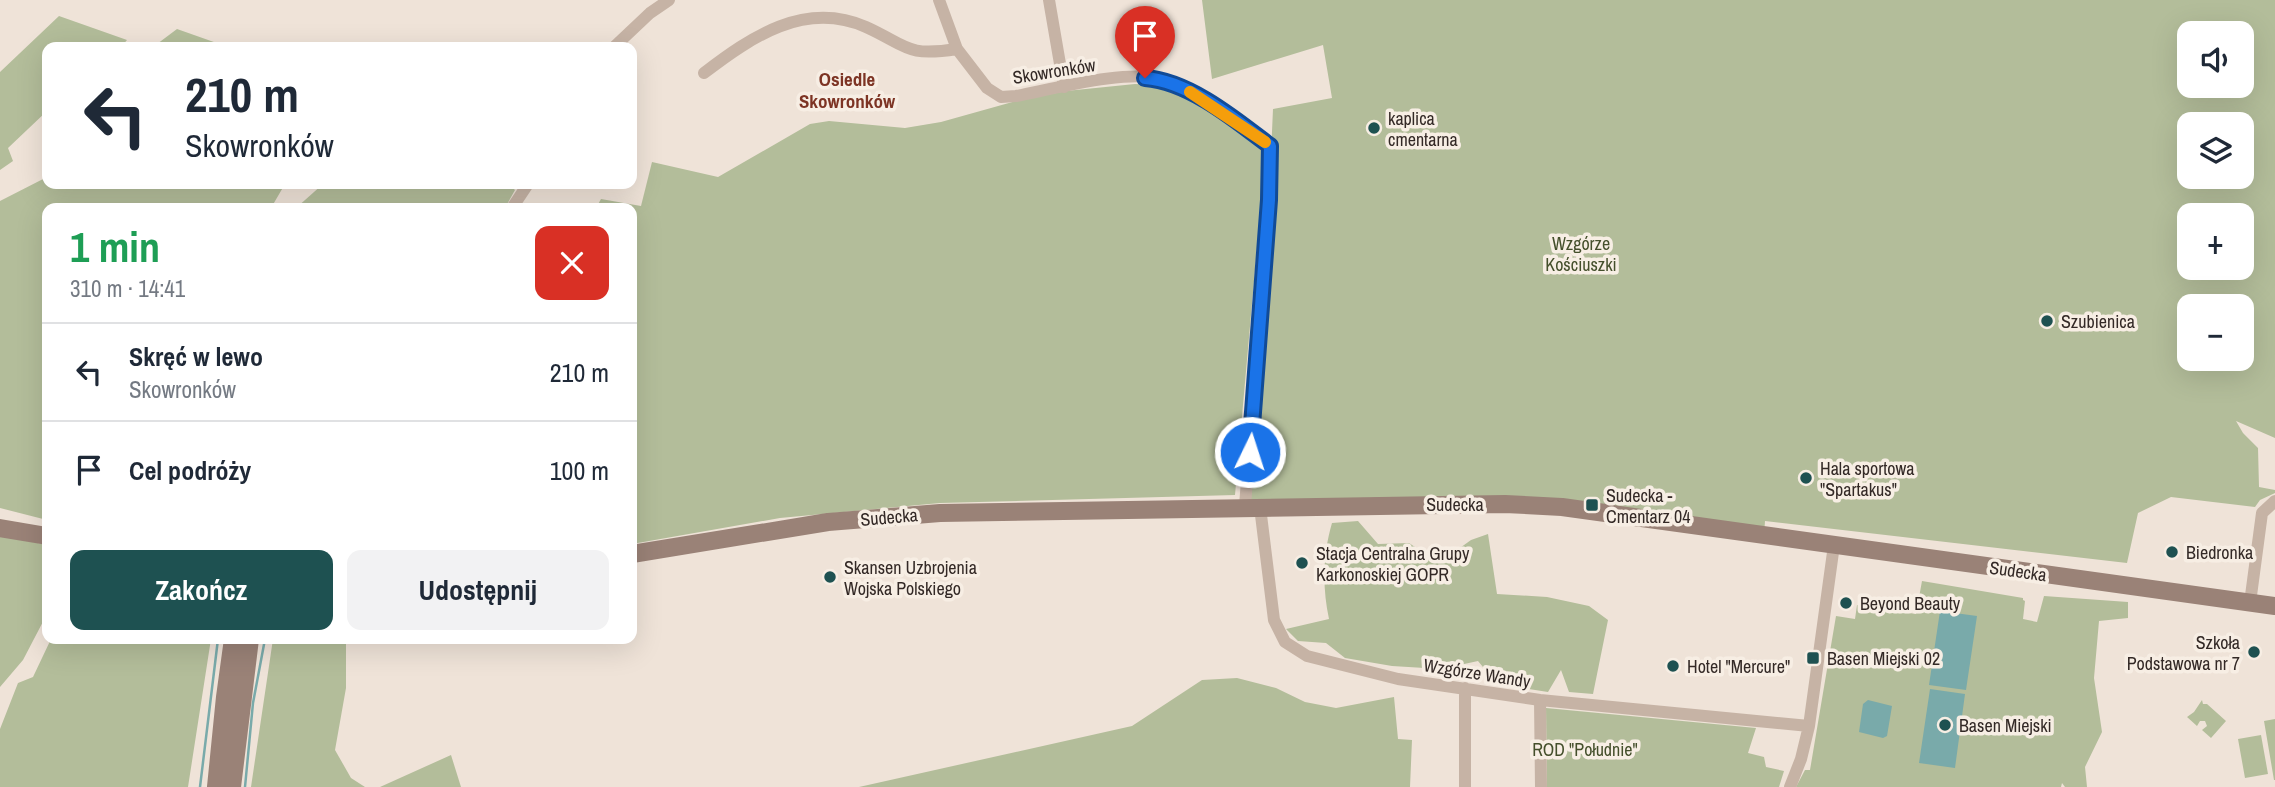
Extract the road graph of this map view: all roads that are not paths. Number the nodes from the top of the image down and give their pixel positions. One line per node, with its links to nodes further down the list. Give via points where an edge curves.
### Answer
1 (669, 0): 4 (street)
2 (940, 0): 5 (street, Skowronków)
3 (1049, 0): 7 (street)
4 (619, 42)
5 (957, 48): 6 (street, via 925,53 906,49 844,19 801,18 757,37); 7 (street, Skowronków, via 986,88 1001,97)
6 (704, 73)
7 (1064, 87): 9 (street, Skowronków, via 1127,77 1163,79 1270,146)
8 (2275, 501): 14 (street, via 2262,513)
9 (1253, 507): 12 (street, Sudecka, via 1449,503 1562,507); 13 (street, Sudecka, via 940,513 804,525); 18 (street, Wzgórze Wandy, via 1274,620 1285,642 1317,659 1398,679)
10 (0, 528): 11 (street)
11 (42, 535)
12 (1834, 545): 14 (street, Sudecka); 20 (street)
13 (637, 553)
14 (2250, 603): 15 (street, Sudecka)
15 (2275, 606)
16 (232, 644): 21 (street)
17 (249, 644): 22 (street)
18 (1465, 688): 19 (street, Wzgórze Wandy); 23 (street)
19 (1540, 700): 20 (street, Wzgórze Wandy); 24 (street)
20 (1809, 726): 25 (street)
21 (216, 787)
22 (232, 787)
23 (1465, 787)
24 (1541, 787)
25 (1790, 787)

